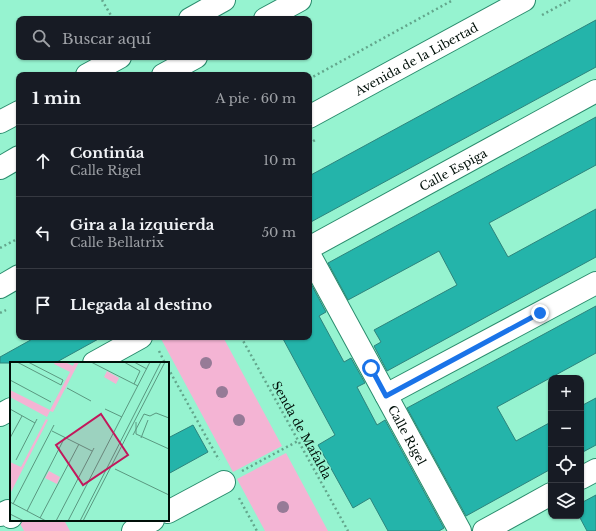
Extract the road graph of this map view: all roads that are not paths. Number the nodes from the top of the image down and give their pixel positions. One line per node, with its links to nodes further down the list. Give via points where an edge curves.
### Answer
1 (224, 0): 4 (main road)
2 (300, 0): 5 (main road)
3 (524, 0): 11 (main road, Avenida de la Libertad)
4 (195, 16)
5 (271, 16)
6 (114, 60): 8 (main road)
7 (190, 60): 9 (main road)
8 (92, 72)
9 (168, 72)
10 (596, 91): 14 (main road, Calle Espiga)
11 (312, 115)
12 (16, 159): 13 (main road)
13 (0, 168)
14 (312, 246)
15 (312, 260): 21 (main road, Calle Rigel)
16 (16, 278): 18 (main road)
17 (596, 283): 21 (main road)
18 (0, 286)
19 (136, 340): 20 (main road)
20 (96, 362)
21 (386, 396): 35 (main road, Calle Rigel)
22 (10, 410): 23 (main road)
23 (0, 415)
24 (596, 470): 25 (main road)
25 (584, 476)
26 (226, 480): 28 (main road)
27 (548, 496): 36 (main road)
28 (169, 511)
29 (0, 515): 30 (main road, via 8,511)
30 (10, 515)
31 (14, 521): 33 (main road)
32 (152, 521): 34 (main road)
33 (19, 531)
34 (133, 531)
35 (460, 531)
36 (484, 531)

